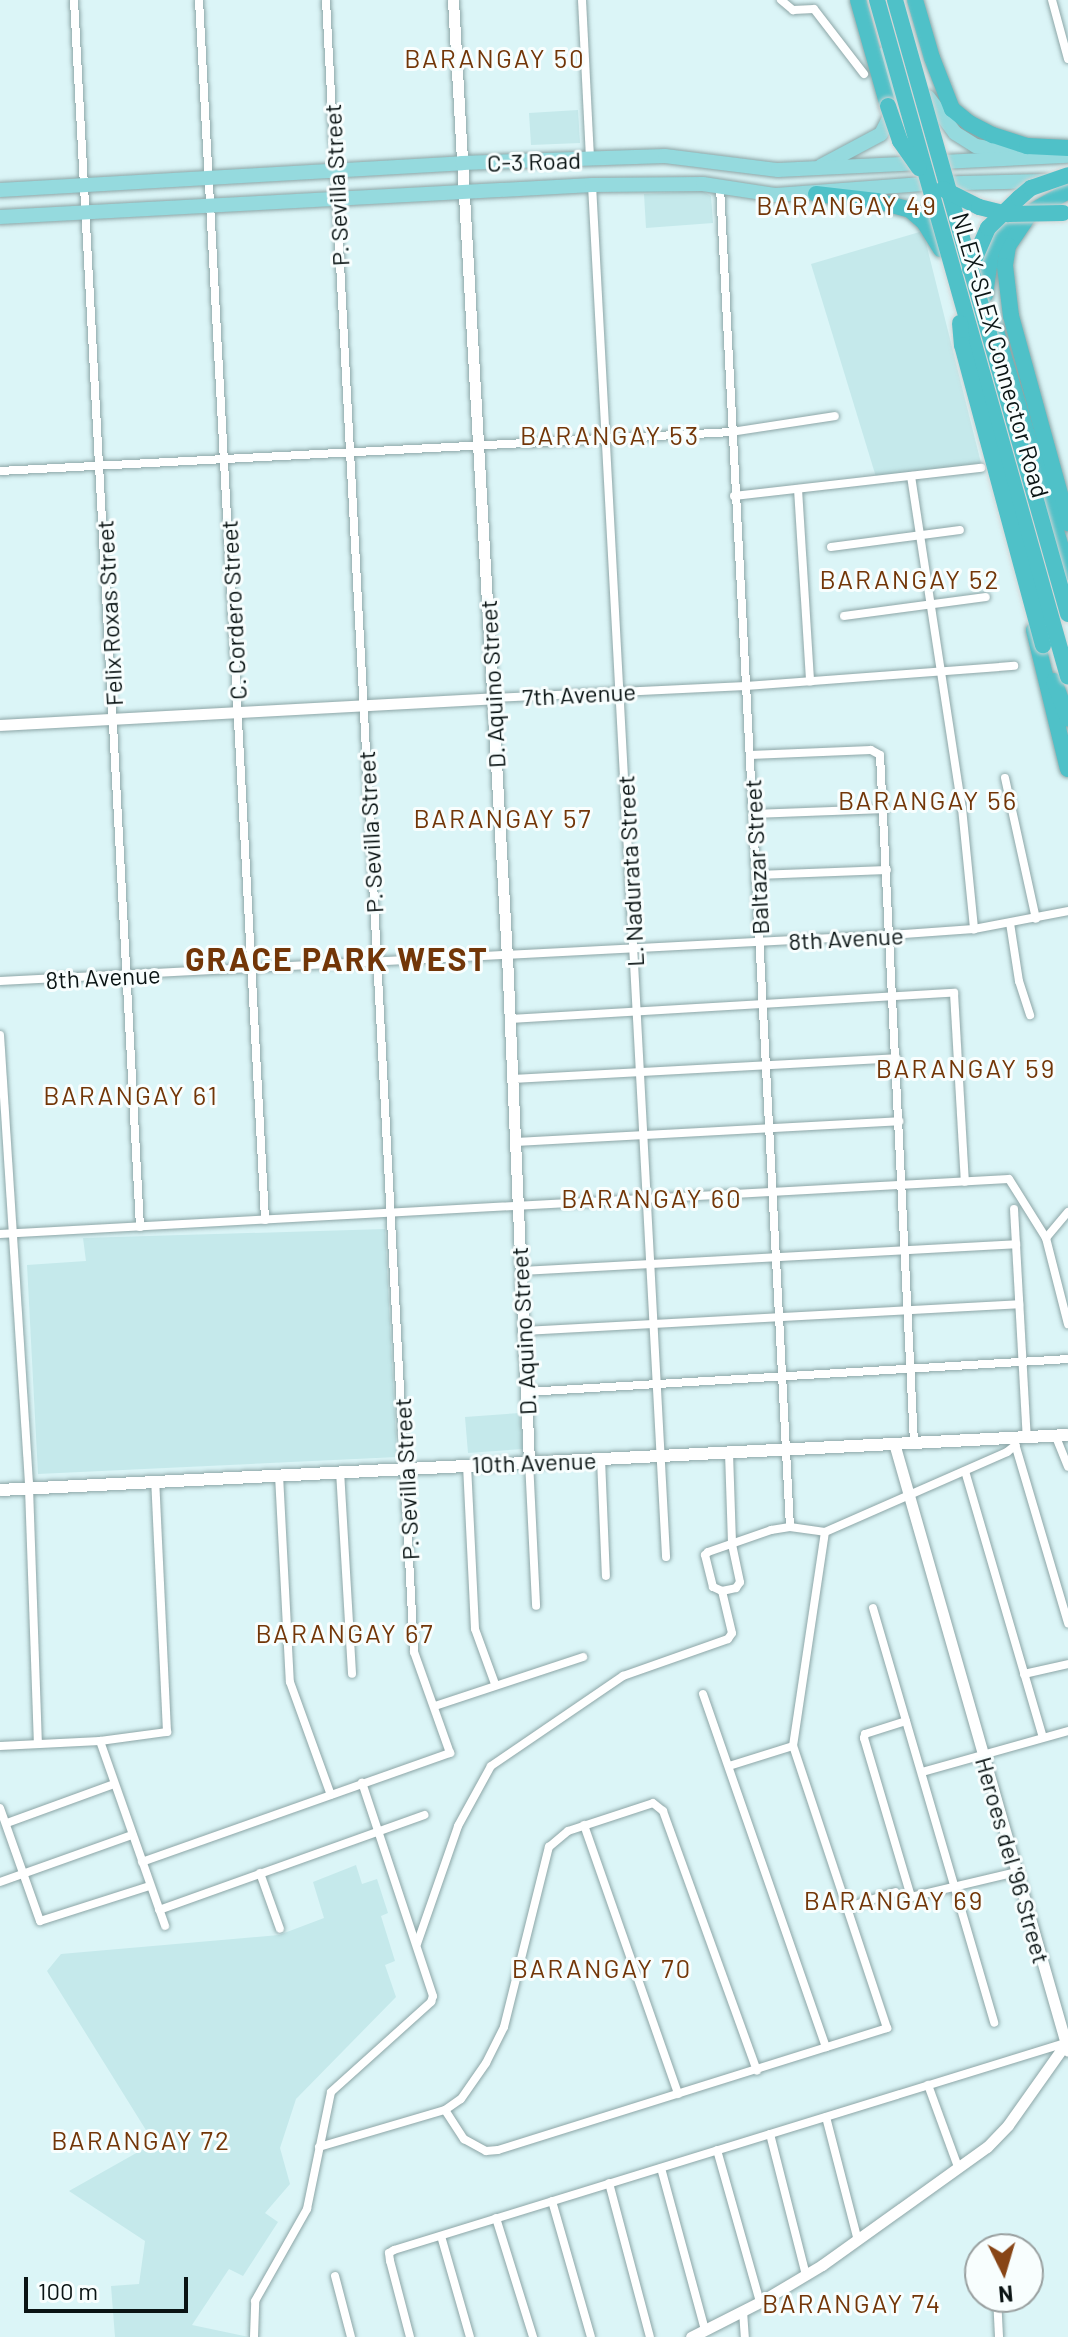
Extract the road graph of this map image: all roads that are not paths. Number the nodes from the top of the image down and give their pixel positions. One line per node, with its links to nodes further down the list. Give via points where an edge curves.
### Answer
1 (74, 0): 33 (street, Felix Roxas Street)
2 (199, 0): 28 (street, C. Cordero Street)
3 (326, 0): 27 (street, P. Sevilla Street)
4 (453, 0): 23 (street, D. Aquino Street)
5 (582, 0): 21 (street)
6 (781, 0): 15 (street, via 793,10 814,9)
7 (858, 0): 43 (highway, bridge, via 900,141 921,171 947,192 979,207 1008,214)
8 (870, 0): 16 (main road)
9 (877, 0): 72 (highway, NLEX-SLEX Connector Road, bridge)
10 (895, 0): 68 (highway, NLEX-SLEX Connector Road, bridge)
11 (902, 0): 17 (main road)
12 (915, 0): 18 (highway, via 952,109 969,123 1016,142)
13 (1052, 0): 14 (street)
14 (1068, 59)
15 (864, 74)
16 (892, 85): 24 (main road); 26 (main road, via 893,115 881,134)
17 (928, 97): 20 (main road, via 955,133 976,146); 22 (main road)
18 (1068, 148)
19 (1068, 156): 20 (main road, C-3 Road)
20 (1046, 157): 22 (main road, C-3 Road)
21 (590, 159): 23 (main road, C-3 Road); 26 (main road, C-3 Road, via 665,156)
22 (947, 162): 24 (main road, C-3 Road); 30 (main road)
23 (462, 163): 27 (main road, C-3 Road); 37 (street, D. Aquino Street)
24 (917, 164): 25 (main road, C-3 Road); 31 (main road)
25 (870, 167): 26 (main road, C-3 Road); 35 (main road)
26 (814, 170)
27 (335, 172): 28 (main road, C-3 Road); 40 (street, P. Sevilla Street)
28 (209, 179): 33 (main road, C-3 Road); 41 (street, C. Cordero Street)
29 (1068, 180): 30 (main road, C-3 Road); 46 (highway, via 1020,206 1003,226 991,252); 80 (highway, bridge, via 1031,188 988,228 967,278 960,326 1039,630)
30 (953, 183): 31 (main road, C-3 Road); 46 (highway)
31 (923, 184): 35 (main road, C-3 Road); 45 (highway)
32 (592, 185): 34 (main road, C-3 Road); 37 (main road, C-3 Road); 51 (street, L. Nadurata Street)
33 (85, 186): 36 (main road, C-3 Road); 42 (street, Felix Roxas Street)
34 (720, 187): 39 (main road, C-3 Road); 50 (street, Baltazar Street)
35 (872, 188): 39 (main road, C-3 Road)
36 (0, 190)
37 (464, 191): 40 (main road, C-3 Road); 52 (street, D. Aquino Street)
38 (1068, 191): 61 (highway, via 1031,212 1008,246 1005,266 1011,316)
39 (816, 194): 45 (highway, via 910,210)
40 (337, 198): 41 (main road, C-3 Road); 53 (street, P. Sevilla Street)
41 (210, 205): 42 (main road, C-3 Road); 54 (street, C. Cordero Street)
42 (87, 212): 44 (main road, C-3 Road); 55 (street, Felix Roxas Street)
43 (1068, 213)
44 (0, 217)
45 (941, 249): 49 (highway)
46 (985, 295): 48 (highway)
47 (835, 416): 50 (street)
48 (1022, 418): 49 (highway); 65 (highway)
49 (990, 427): 83 (highway)
50 (731, 432): 51 (street); 60 (street, Baltazar Street)
51 (606, 439): 52 (street); 75 (street, L. Nadurata Street)
52 (478, 446): 53 (street); 76 (street, D. Aquino Street)
53 (350, 452): 54 (street); 77 (street, P. Sevilla Street)
54 (224, 459): 55 (street); 78 (street, C. Cordero Street)
55 (101, 466): 57 (street); 79 (street, Felix Roxas Street)
56 (981, 468): 58 (street)
57 (0, 471)
58 (911, 476): 59 (street); 63 (street)
59 (798, 489): 60 (street); 73 (street)
60 (734, 496): 74 (street, Baltazar Street)
61 (1068, 523)
62 (960, 530): 63 (street)
63 (919, 535): 64 (street); 67 (street)
64 (831, 547)
65 (1068, 571)
66 (986, 597): 67 (street)
67 (930, 604): 69 (street); 71 (street)
68 (1068, 614)
69 (844, 616)
70 (1014, 666): 71 (street, 7th Avenue)
71 (940, 672): 73 (street, 7th Avenue); 92 (street)
72 (1068, 677)
73 (810, 682): 74 (street, 7th Avenue)
74 (746, 686): 75 (street, 7th Avenue); 82 (street, Baltazar Street)
75 (620, 693): 76 (street, 7th Avenue); 95 (street, L. Nadurata Street)
76 (493, 698): 77 (street, 7th Avenue); 96 (street, D. Aquino Street)
77 (363, 706): 78 (street, 7th Avenue); 97 (street, P. Sevilla Street)
78 (238, 713): 79 (street, 7th Avenue); 98 (street, C. Cordero Street)
79 (115, 719): 81 (street, 7th Avenue); 99 (street, Felix Roxas Street)
80 (1068, 719)
81 (0, 725)
82 (750, 755): 85 (street, via 877,751); 86 (street, Baltazar Street)
83 (1068, 769)
84 (1005, 778): 90 (street)
85 (885, 809): 86 (street); 87 (street)
86 (753, 814): 88 (street, Baltazar Street)
87 (887, 870): 88 (street); 93 (street)
88 (757, 875): 94 (street, Baltazar Street)
89 (1068, 911): 90 (street, 8th Avenue)
90 (1036, 919): 91 (street, 8th Avenue)
91 (1010, 923): 92 (street, 8th Avenue); 104 (street)
92 (974, 929): 93 (street, 8th Avenue)
93 (890, 935): 94 (street, 8th Avenue); 101 (street)
94 (761, 942): 95 (street, 8th Avenue); 102 (street, Baltazar Street)
95 (634, 949): 96 (street, 8th Avenue); 103 (street, L. Nadurata Street)
96 (507, 956): 97 (street, 8th Avenue); 105 (street, D. Aquino Street)
97 (377, 962): 98 (street, 8th Avenue); 122 (street, P. Sevilla Street)
98 (252, 969): 99 (street, 8th Avenue); 123 (street, C. Cordero Street)
99 (128, 975): 100 (street, 8th Avenue); 124 (street, Felix Roxas Street)
100 (0, 981)
101 (893, 997): 102 (street); 107 (street); 115 (street, via 955,995)
102 (764, 1004): 103 (street); 108 (street, Baltazar Street)
103 (638, 1011): 105 (street); 109 (street, L. Nadurata Street)
104 (1030, 1015)
105 (510, 1019): 110 (street, D. Aquino Street)
106 (0, 1035): 125 (street)
107 (896, 1058): 108 (street); 111 (street)
108 (768, 1065): 109 (street); 112 (street, Baltazar Street)
109 (641, 1072): 110 (street); 113 (street, L. Nadurata Street)
110 (512, 1079): 114 (street, D. Aquino Street)
111 (899, 1121): 112 (street); 116 (street)
112 (771, 1128): 113 (street); 117 (street, Baltazar Street)
113 (645, 1135): 114 (street); 118 (street, L. Nadurata Street)
114 (515, 1142): 119 (street, D. Aquino Street)
115 (965, 1182): 116 (street); 127 (street, via 1009,1179)
116 (902, 1185): 117 (street); 129 (street)
117 (775, 1192): 118 (street); 130 (street, Baltazar Street)
118 (648, 1199): 119 (street); 131 (street, L. Nadurata Street)
119 (518, 1206): 122 (street); 132 (street, D. Aquino Street)
120 (1014, 1209): 128 (street)
121 (1068, 1212): 127 (street)
122 (391, 1213): 123 (street); 156 (street, P. Sevilla Street)
123 (265, 1220): 124 (street)
124 (140, 1227): 125 (street)
125 (11, 1233): 126 (street); 161 (street)
126 (0, 1234)
127 (1046, 1238): 137 (street)
128 (1016, 1244): 129 (street); 133 (street)
129 (905, 1250): 130 (street); 134 (street)
130 (777, 1257): 131 (street); 135 (street, Baltazar Street)
131 (652, 1264): 132 (street); 136 (street, L. Nadurata Street)
132 (521, 1271): 138 (street, D. Aquino Street)
133 (1019, 1304): 134 (street); 140 (street)
134 (908, 1310): 135 (street); 141 (street)
135 (780, 1317): 136 (street); 142 (street, Baltazar Street)
136 (655, 1324): 138 (street); 143 (street, L. Nadurata Street)
137 (1068, 1324)
138 (523, 1331): 144 (street, D. Aquino Street)
139 (1068, 1359): 140 (street)
140 (1021, 1362): 141 (street); 146 (street)
141 (910, 1368): 142 (street); 147 (street)
142 (782, 1376): 143 (street); 149 (street, Baltazar Street)
143 (659, 1384): 144 (street); 151 (street, L. Nadurata Street)
144 (526, 1392): 153 (street, D. Aquino Street)
145 (1062, 1436): 146 (main road, 10th Avenue); 155 (street)
146 (1019, 1440): 147 (main road, 10th Avenue); 158 (street); 172 (street)
147 (914, 1442): 148 (main road, 10th Avenue)
148 (894, 1443): 149 (main road, 10th Avenue); 163 (street, Heroes del '96 Street)
149 (785, 1449): 150 (main road, 10th Avenue); 164 (street, Baltazar Street)
150 (729, 1451): 151 (main road, 10th Avenue); 166 (street)
151 (663, 1455): 152 (main road, 10th Avenue); 167 (street, L. Nadurata Street)
152 (601, 1459): 153 (main road, 10th Avenue); 168 (street)
153 (529, 1461): 154 (main road, 10th Avenue); 170 (street, D. Aquino Street)
154 (467, 1465): 156 (main road, 10th Avenue); 177 (street, via 475,1629)
155 (1068, 1467)
156 (406, 1468): 157 (main road, 10th Avenue); 179 (street, P. Sevilla Street, via 414,1652)
157 (340, 1471): 159 (main road, 10th Avenue); 175 (street)
158 (965, 1471): 163 (street); 176 (street)
159 (279, 1475): 160 (main road, 10th Avenue); 192 (street, via 290,1682)
160 (155, 1481): 161 (main road, 10th Avenue); 183 (street, via 167,1732)
161 (29, 1488): 162 (main road, 10th Avenue); 184 (street)
162 (0, 1490)
163 (909, 1496): 165 (street); 187 (street, Heroes del '96 Street)
164 (790, 1527): 165 (street); 166 (street)
165 (825, 1532): 186 (street)
166 (732, 1543): 169 (street, via 740,1582); 169 (street, via 705,1555 713,1587)
167 (666, 1557)
168 (606, 1576)
169 (722, 1591): 211 (street, via 732,1633 728,1639 623,1676 491,1766 458,1826)
170 (536, 1606)
171 (873, 1608): 180 (street)
172 (1068, 1623)
173 (583, 1657): 177 (street)
174 (1068, 1664): 176 (street)
175 (352, 1674)
176 (1024, 1674): 182 (street)
177 (495, 1684): 179 (street)
178 (703, 1694): 188 (street)
179 (435, 1706): 190 (street, P. Sevilla Street, via 450,1753)
180 (906, 1721): 189 (street); 205 (street, via 864,1738 913,1899)
181 (1068, 1731): 182 (street)
182 (1043, 1737): 187 (street)
183 (100, 1741): 184 (street); 191 (street)
184 (38, 1744): 185 (street)
185 (0, 1746)
186 (794, 1750): 188 (street); 207 (street)
187 (983, 1755): 189 (street); 200 (street, Heroes del '96 Street)
188 (729, 1766): 213 (street)
189 (922, 1772): 205 (street)
190 (362, 1783): 192 (street); 197 (street)
191 (114, 1784): 195 (street); 198 (street)
192 (331, 1795): 199 (street)
193 (0, 1808): 195 (street)
194 (424, 1815): 197 (street)
195 (7, 1823): 202 (street)
196 (584, 1825): 215 (street, via 658,1804); 217 (street); 218 (street, via 549,1847 504,2027 475,2081)
197 (379, 1831): 201 (street); 211 (street)
198 (132, 1835): 199 (street); 202 (street)
199 (142, 1862): 204 (street)
200 (1017, 1872): 205 (street); 214 (street, Heroes del '96 Street)
201 (260, 1873): 208 (street); 210 (street)
202 (23, 1874): 203 (street); 204 (street, via 37,1916 46,1921)
203 (0, 1882)
204 (150, 1886): 208 (street)
205 (955, 1887): 212 (street)
206 (896, 1892): 207 (street)
207 (845, 1908): 213 (street, via 887,2028)
208 (159, 1910): 209 (street)
209 (165, 1926)
210 (280, 1929)
211 (417, 1945): 221 (street, via 432,1988 431,2002 331,2092)
212 (994, 2023)
213 (826, 2047): 215 (street)
214 (1067, 2047): 216 (street); 223 (street, via 1008,2125)
215 (757, 2070): 217 (street)
216 (928, 2085): 219 (street); 223 (street)
217 (678, 2094): 218 (street, via 486,2151 464,2139)
218 (445, 2110): 221 (street)
219 (826, 2117): 220 (street); 229 (street)
220 (770, 2134): 222 (street); 230 (street)
221 (319, 2147): 236 (street, via 305,2217 255,2301)
222 (717, 2150): 224 (street); 232 (street)
223 (958, 2167): 229 (street)
224 (661, 2168): 225 (street); 235 (street)
225 (609, 2183): 226 (street); 242 (street)
226 (552, 2201): 227 (street); 241 (street)
227 (496, 2218): 228 (street); 240 (street)
228 (441, 2236): 238 (street, via 389,2253); 239 (street)
229 (858, 2241): 230 (street)
230 (806, 2275): 232 (street)
231 (335, 2276): 237 (street)
232 (760, 2302): 233 (street)
233 (743, 2311): 235 (street); 244 (street)
234 (998, 2313): 245 (street)
235 (705, 2330): 243 (street)
236 (254, 2337)
237 (351, 2337)
238 (410, 2337)
239 (470, 2337)
240 (533, 2337)
241 (591, 2337)
242 (650, 2337)
243 (691, 2337)
244 (745, 2337)
245 (999, 2337)

